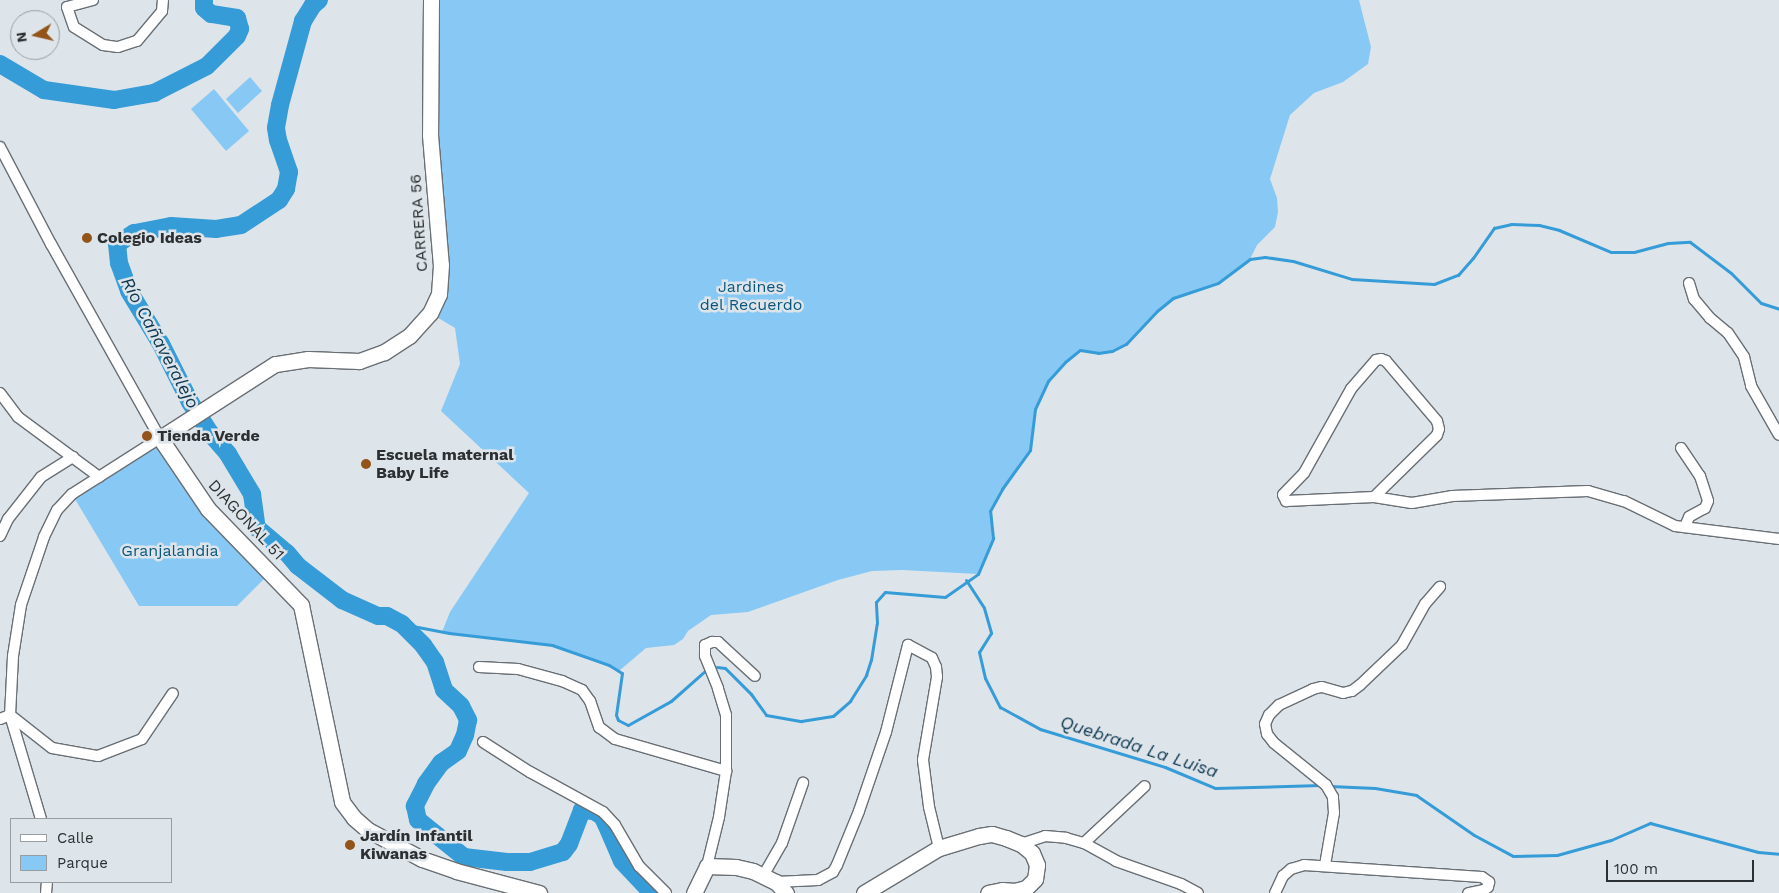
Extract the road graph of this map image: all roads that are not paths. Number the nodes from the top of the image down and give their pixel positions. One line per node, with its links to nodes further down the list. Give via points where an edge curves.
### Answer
1 (93, 0): 2 (street, via 67,7 74,27 103,45 118,47 137,41 162,11)
2 (163, 0)
3 (431, 0): 8 (street, CARRERA 56, via 430,135 441,265 439,294 430,313 409,336 384,352 359,361 308,359 275,364)
4 (0, 147): 8 (street, DIAGONAL 51)
5 (1689, 283): 7 (street, via 1694,299 1728,333 1744,356 1751,386)
6 (0, 393): 10 (street, via 18,417)
7 (1779, 435)
8 (160, 438): 11 (street); 32 (street, DIAGONAL 51, via 198,496 301,605 342,802 354,818 368,830 422,859)
9 (1681, 448): 13 (street, via 1700,476 1708,501 1705,508 1689,517)
10 (73, 457): 11 (street); 14 (street, via 41,477 8,519)
11 (99, 477): 20 (street, via 72,494 57,510 44,537 21,605)
12 (1374, 497): 12 (street, via 1286,501 1283,495 1304,473 1351,389 1376,360 1381,359 1437,421 1439,429 1437,435); 13 (street, via 1412,503 1452,496 1588,491 1624,500 1664,521)
13 (1685, 527): 15 (street)
14 (0, 536)
15 (1779, 539)
16 (1440, 587): 29 (street, via 1425,604 1402,645 1360,685 1343,693 1322,687 1313,690 1279,705 1264,724 1266,734 1274,744 1326,785 1333,797 1334,813)
17 (479, 668): 22 (street, via 518,669 562,681 582,690 590,701 599,727 615,739)
18 (755, 676): 22 (street, via 718,642 705,645 705,656 726,715)
19 (173, 693): 20 (street, via 142,739 98,756 52,748)
20 (5, 717): 25 (street)
21 (483, 742): 33 (street, via 603,812 615,825 639,866)
22 (726, 771): 30 (street)
23 (802, 783): 31 (street, via 782,843)
24 (1145, 786): 26 (street)
25 (41, 818)
26 (1084, 843): 27 (street, via 1045,836); 37 (street, via 1116,861)
27 (1021, 844): 28 (street, via 992,834); 36 (street, via 1032,853 1037,865 1035,879 1020,890)
28 (940, 848): 31 (street, via 927,798 923,760 936,667 932,658 908,645 886,732 837,865 833,872 818,880); 35 (street)
29 (1325, 865): 38 (street, via 1291,869 1282,876); 39 (street, via 1482,877 1490,882 1484,890)
30 (707, 866): 31 (street, via 736,867); 34 (street)
31 (775, 884)
32 (539, 893)
33 (666, 893)
34 (694, 893)
35 (864, 893)
36 (988, 893)
37 (1198, 893)
38 (1275, 893)
39 (1468, 893)

